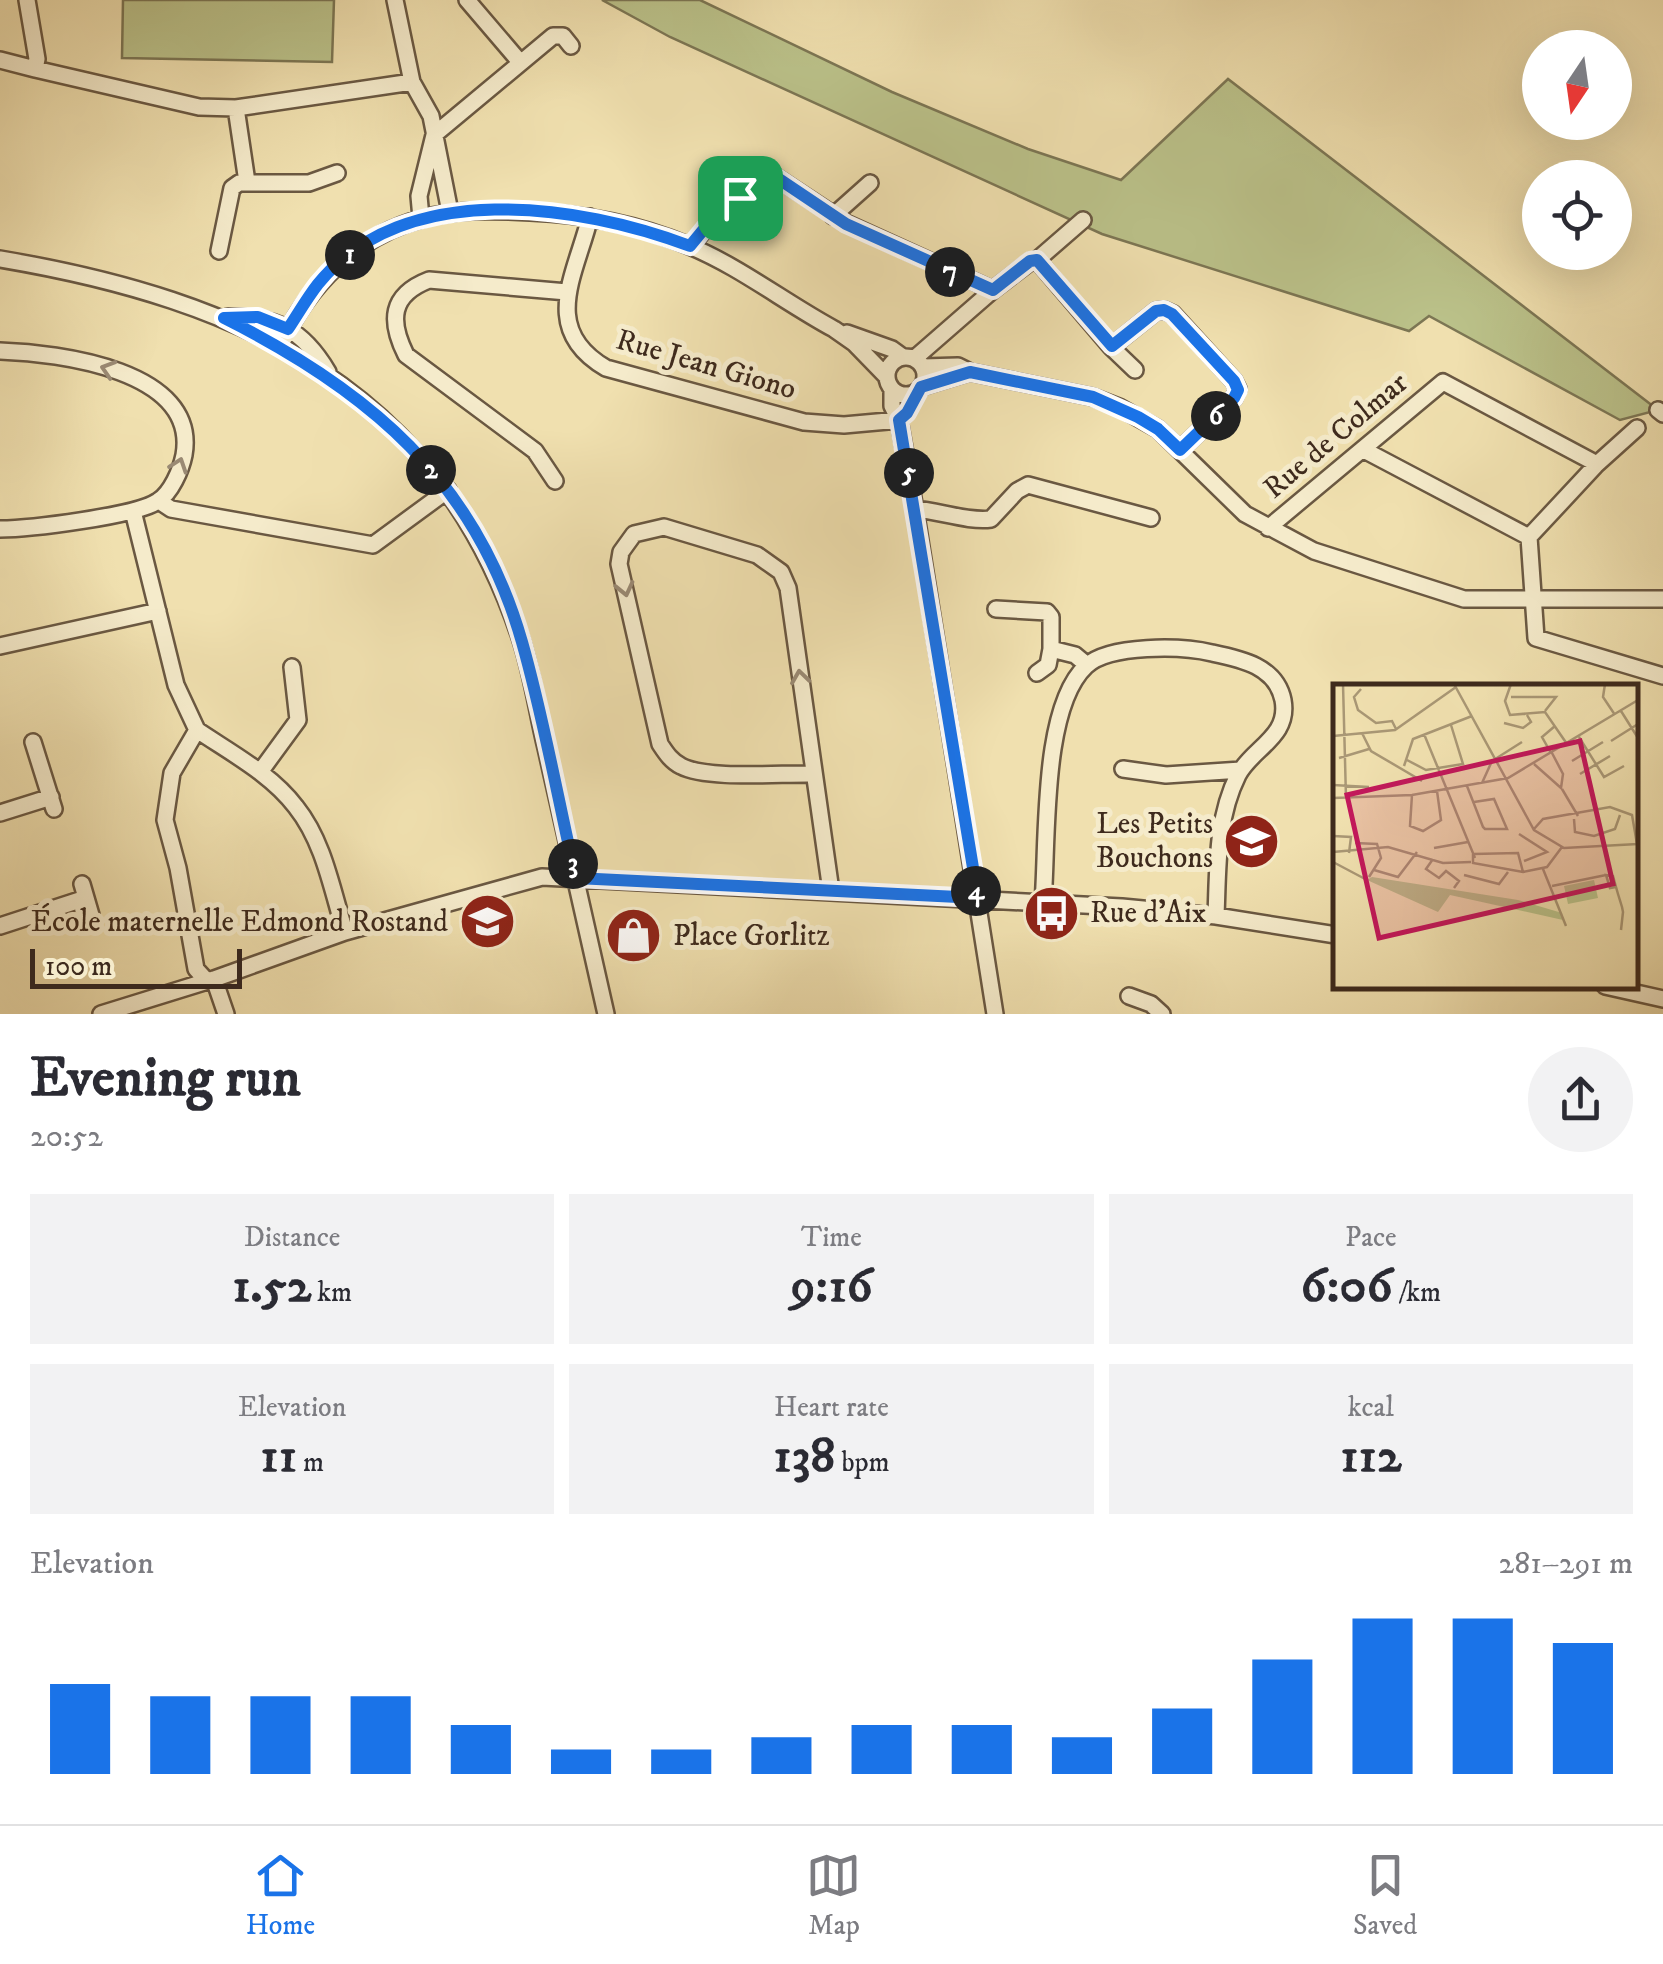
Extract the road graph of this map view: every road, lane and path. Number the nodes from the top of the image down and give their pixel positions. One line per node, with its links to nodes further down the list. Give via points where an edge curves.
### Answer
1 (27, 0): 7 (street)
2 (395, 0): 8 (street)
3 (466, 0): 6 (street)
4 (571, 46): 6 (street, via 558,34)
5 (0, 60): 7 (street)
6 (520, 62): 10 (street)
7 (35, 69): 9 (street, via 199,107)
8 (412, 82): 9 (street); 10 (street)
9 (236, 108): 12 (street)
10 (434, 136): 14 (street); 17 (street, via 419,196)
11 (337, 173): 12 (street, via 309,182)
12 (247, 182): 20 (street, via 232,188)
13 (870, 184): 15 (street)
14 (450, 212): 16 (street); 17 (street)
15 (833, 216): 19 (street, via 770,173); 23 (street)
16 (590, 217): 19 (street); 24 (street, Rue Jean Giono)
17 (421, 218): 26 (street, via 339,264)
18 (1083, 220): 22 (street)
19 (690, 246): 27 (street)
20 (220, 251)
21 (0, 259): 25 (street, via 144,289)
22 (1037, 260): 23 (street); 28 (street)
23 (993, 290): 31 (street)
24 (567, 292): 37 (street, Rue Jean Giono, via 577,344 606,368 804,422); 42 (street, via 428,280 400,299 396,316 406,355 535,451)
25 (224, 318): 26 (street, via 258,317); 29 (street)
26 (288, 329): 29 (street); 34 (street)
27 (834, 329): 31 (street); 35 (street)
28 (1112, 346): 32 (street); 39 (street, via 1164,310 1234,381 1234,398)
29 (280, 347): 34 (street)
30 (0, 350): 44 (street, one-way to 30, via 185,449 183,424 161,394 132,377 50,355)
31 (914, 361): 33 (street); 35 (street, via 888,368); 36 (street, via 925,374)
32 (1135, 370)
33 (970, 372): 36 (street); 39 (street, via 1093,397 1158,429)
34 (331, 378): 43 (street, via 380,416)
35 (889, 383): 36 (street, via 904,394); 37 (street)
36 (919, 390): 37 (street)
37 (899, 420): 45 (street)
38 (1637, 428): 41 (street)
39 (1180, 450): 48 (street)
40 (1364, 450): 41 (street, Rue de Colmar, via 1444,382); 48 (street, Rue de Colmar); 50 (street)
41 (1597, 464): 50 (street)
42 (555, 481)
43 (448, 490): 44 (street, via 373,545 171,509); 68 (street, via 494,572 521,640)
44 (159, 501): 46 (street)
45 (915, 509): 47 (street, via 991,520 1028,485); 70 (street)
46 (132, 510): 49 (street); 54 (street)
47 (1152, 518)
48 (1268, 528): 52 (street, via 1314,552 1464,600)
49 (0, 530)
50 (1530, 536): 52 (street)
51 (1663, 599): 52 (street)
52 (1536, 600): 60 (street, via 1536,638)
53 (996, 609): 56 (street, via 1047,612)
54 (158, 611): 55 (street); 61 (street, via 176,685)
55 (0, 646)
56 (1051, 648): 57 (street); 59 (street, via 1048,666)
57 (1087, 665): 64 (street, via 1108,655 1169,648 1255,664 1276,684 1284,710 1271,741); 71 (street, via 1065,698 1055,732)
58 (292, 667): 65 (street, via 298,720)
59 (1037, 673)
60 (1663, 676)
61 (197, 730): 65 (street); 77 (street, via 172,773 164,820 196,968)
62 (34, 742): 67 (street, via 53,803)
63 (1122, 769): 64 (street, via 1166,775)
64 (1240, 770): 73 (street, via 1219,838)
65 (260, 772): 75 (street, via 296,808 319,847)
66 (814, 774): 66 (street, one-way to 66, via 781,572 757,555 664,527 634,534 619,564 668,757 702,773); 69 (street)
67 (0, 813)
68 (576, 878): 69 (street); 75 (street, via 542,876); 83 (street)
69 (832, 891): 70 (street)
70 (978, 898): 71 (street); 84 (street)
71 (1042, 902): 73 (street)
72 (91, 915): 74 (street, via 84,891)
73 (1216, 916): 76 (street)
74 (0, 926)
75 (345, 932): 77 (street)
76 (1333, 935)
77 (210, 979): 81 (street); 82 (street)
78 (1618, 989): 80 (street)
79 (1129, 996): 85 (street)
80 (1663, 999)
81 (101, 1014)
82 (226, 1014)
83 (606, 1014)
84 (995, 1014)
85 (1162, 1014)

